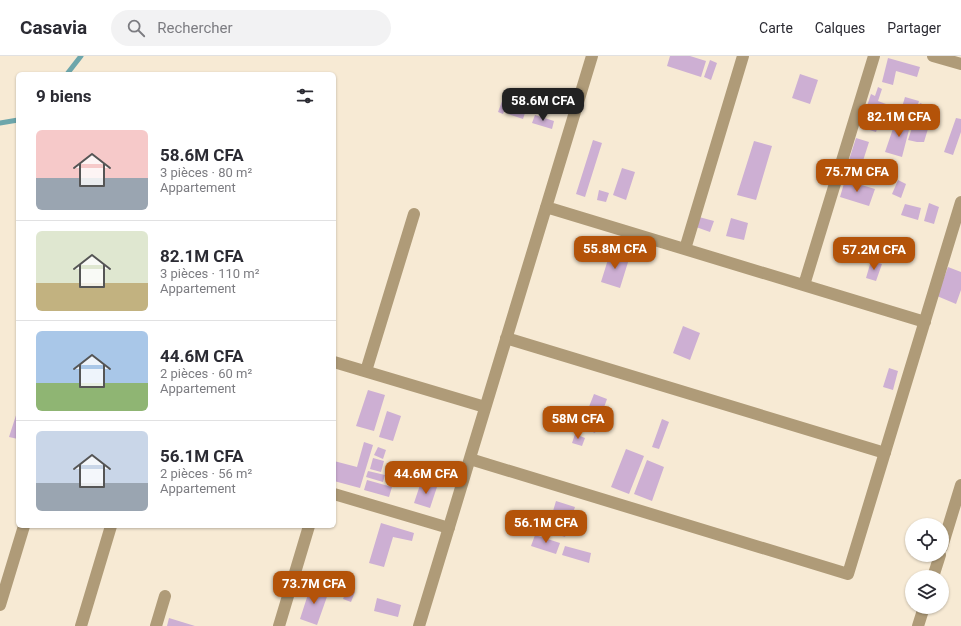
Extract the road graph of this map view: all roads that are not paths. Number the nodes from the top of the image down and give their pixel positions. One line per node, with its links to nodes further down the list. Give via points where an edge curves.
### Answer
1 (592, 56): 7 (street)
2 (743, 56): 9 (street)
3 (874, 56): 10 (street)
4 (933, 56): 5 (street)
5 (961, 64)
6 (961, 202): 11 (street)
7 (546, 207): 9 (street); 12 (street)
8 (414, 214): 14 (street)
9 (685, 249): 10 (street)
10 (804, 285): 11 (street)
11 (925, 322): 16 (street)
12 (506, 338): 15 (street); 16 (street)
13 (336, 363): 14 (street)
14 (366, 371): 15 (street)
15 (485, 407): 17 (street)
16 (885, 453): 17 (street, via 848,574)
17 (470, 459): 24 (street)
18 (961, 485): 20 (street)
19 (336, 495): 24 (street)
20 (949, 524)
21 (23, 528): 26 (street)
22 (110, 528): 28 (street)
23 (308, 528): 30 (street)
24 (449, 528): 31 (street)
25 (165, 596): 29 (street)
26 (0, 605)
27 (922, 614): 32 (street)
28 (81, 626)
29 (156, 626)
30 (279, 626)
31 (419, 626)
32 (918, 626)

